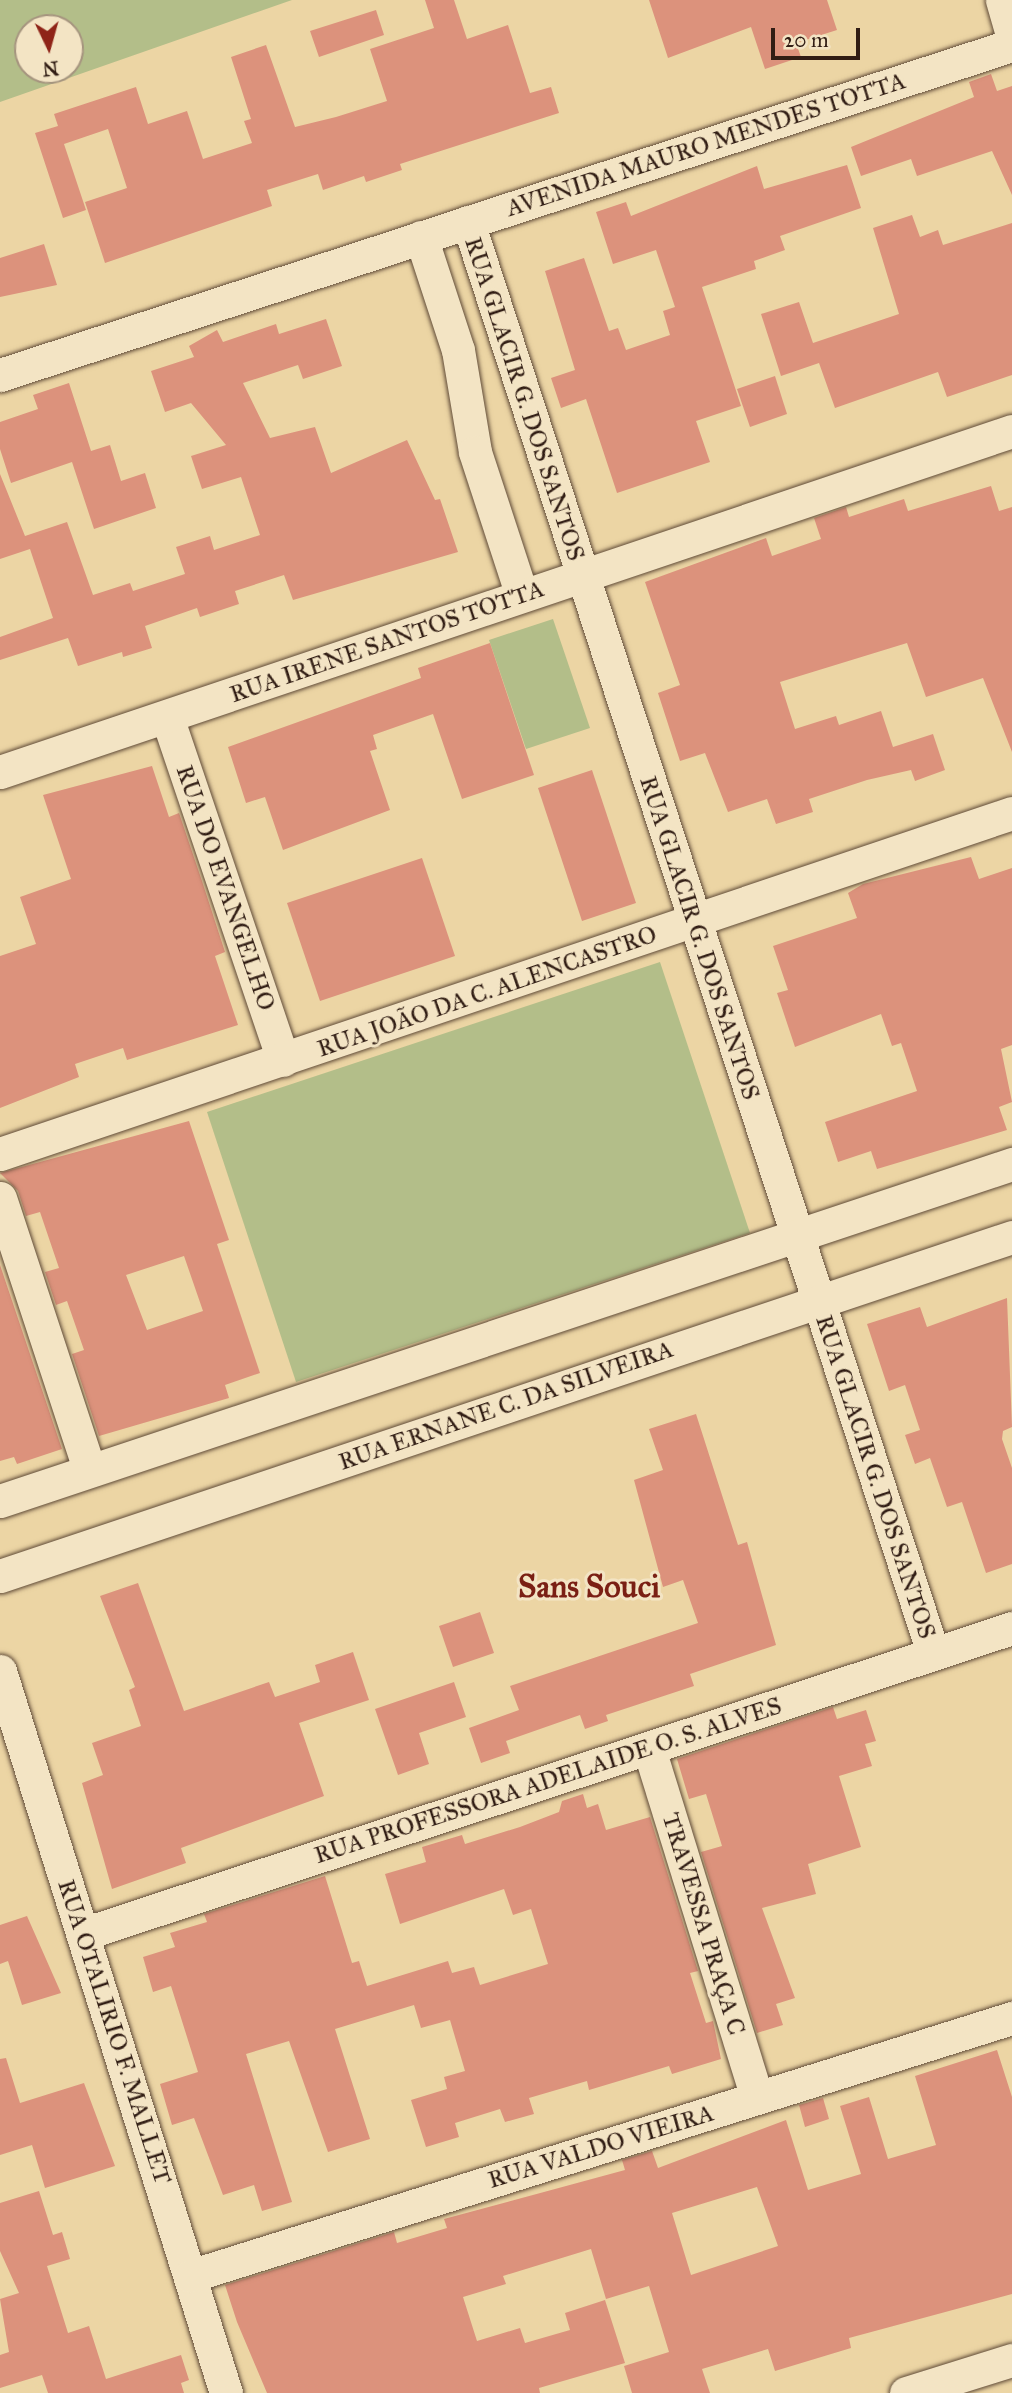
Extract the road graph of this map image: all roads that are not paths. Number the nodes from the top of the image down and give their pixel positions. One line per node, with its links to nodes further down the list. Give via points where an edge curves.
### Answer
1 (1002, 0): 2 (street)
2 (1012, 35)
3 (1012, 44): 4 (street, AVENIDA MAURO MENDES TOTTA)
4 (468, 222): 5 (street, AVENIDA MAURO MENDES TOTTA); 8 (street, RUA GLACIR G. DOS SANTOS)
5 (421, 237): 6 (street, AVENIDA MAURO MENDES TOTTA); 9 (street, via 458,350 475,452)
6 (0, 375)
7 (1012, 431): 8 (street, RUA IRENE SANTOS TOTTA)
8 (580, 576): 9 (street, RUA IRENE SANTOS TOTTA); 13 (street, RUA GLACIR G. DOS SANTOS)
9 (522, 596): 10 (street, RUA IRENE SANTOS TOTTA)
10 (167, 717): 11 (street, RUA IRENE SANTOS TOTTA); 14 (street, RUA DO EVANGELHO)
11 (0, 772)
12 (1012, 813): 13 (street, RUA JOÃO DA C. ALENCASTRO)
13 (693, 922): 14 (street, RUA JOÃO DA C. ALENCASTRO); 18 (street, RUA GLACIR G. DOS SANTOS)
14 (283, 1060): 15 (street, RUA JOÃO DA C. ALENCASTRO)
15 (0, 1154)
16 (1012, 1164): 18 (street)
17 (0, 1198): 21 (street)
18 (796, 1236): 20 (street, RUA GLACIR G. DOS SANTOS); 21 (street)
19 (1012, 1237): 20 (street, RUA ERNANE C. DA SILVEIRA)
20 (818, 1302): 23 (street, RUA ERNANE C. DA SILVEIRA); 25 (street, RUA GLACIR G. DOS SANTOS)
21 (90, 1471): 22 (street)
22 (0, 1501)
23 (0, 1576)
24 (1012, 1628): 25 (street, RUA PROFESSORA ADELAIDE O. S. ALVES)
25 (933, 1653): 27 (street, RUA PROFESSORA ADELAIDE O. S. ALVES)
26 (0, 1671): 28 (street, RUA OTALIRIO F. MALLET)
27 (649, 1749): 28 (street, RUA PROFESSORA ADELAIDE O. S. ALVES); 30 (street, TRAVESSA PRAÇA C)
28 (83, 1934): 31 (street, RUA OTALIRIO F. MALLET)
29 (1012, 2018): 30 (street, RUA VALDO VIEIRA)
30 (757, 2098): 31 (street, RUA VALDO VIEIRA)
31 (190, 2276): 33 (street, RUA OTALIRIO F. MALLET)
32 (1012, 2360): 34 (street)
33 (226, 2393)
34 (905, 2393)

